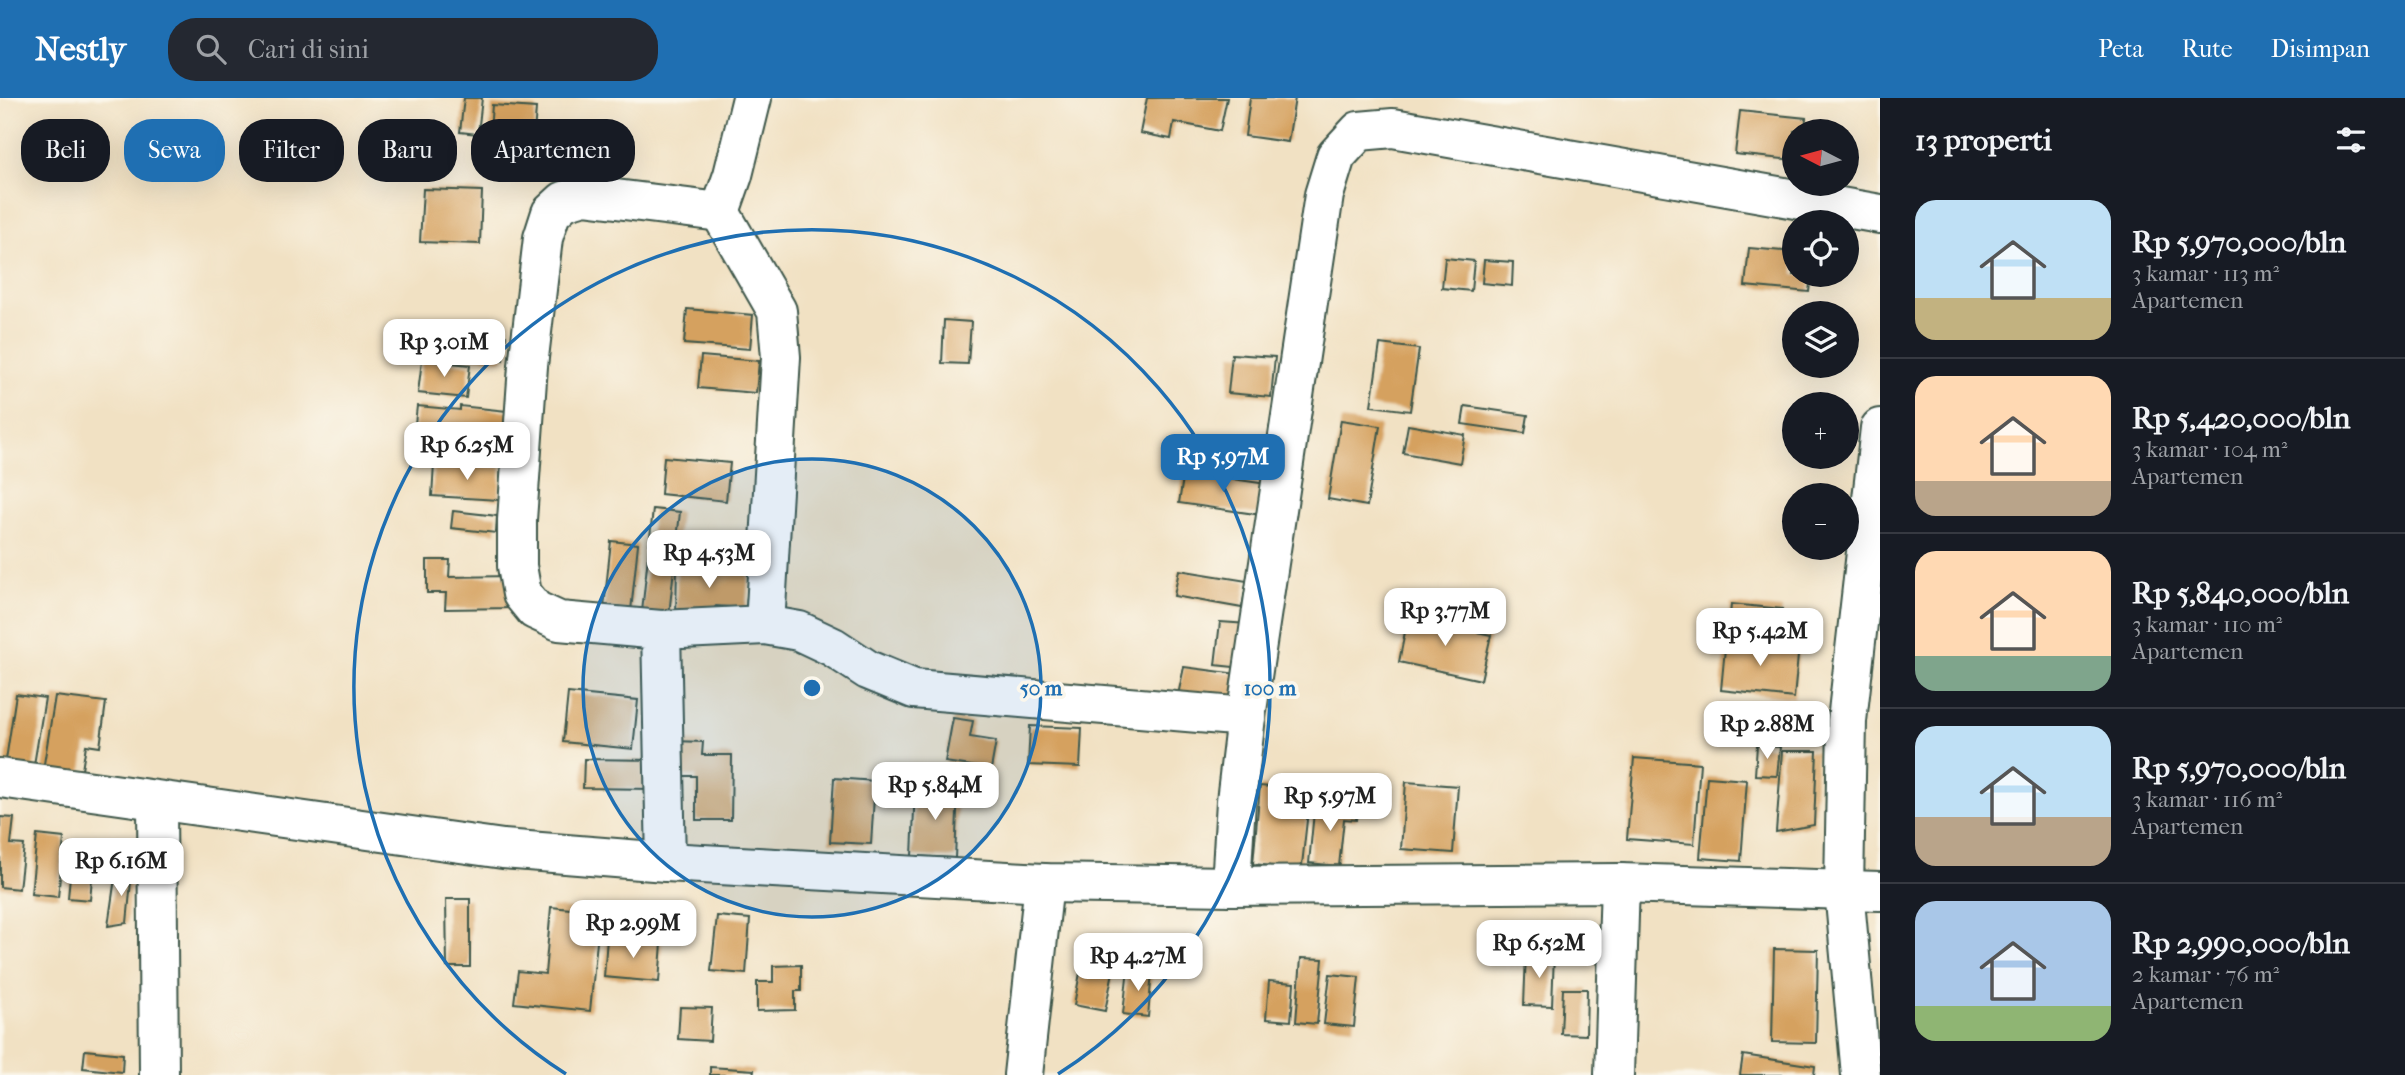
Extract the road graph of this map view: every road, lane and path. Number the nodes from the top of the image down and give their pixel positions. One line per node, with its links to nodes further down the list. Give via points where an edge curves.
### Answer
1 (752, 98): 2 (street)
2 (720, 212): 5 (street, via 778,311 781,357); 6 (street, via 584,195 564,201 551,213 543,238 517,520 522,594 535,610 559,621)
3 (1880, 215): 7 (street, via 1393,128 1359,131 1336,156 1324,195)
4 (1880, 428): 14 (street, via 1847,721)
5 (765, 625): 6 (street); 7 (street, via 799,631 868,670 914,689)
6 (661, 630): 10 (street)
7 (1246, 716): 13 (street)
8 (0, 778): 9 (street)
9 (157, 801): 10 (street, via 503,849); 15 (street)
10 (666, 862): 11 (street)
11 (1044, 883): 13 (street); 16 (street)
12 (1620, 883): 13 (street); 14 (street); 17 (street)
13 (1231, 886)
14 (1862, 890): 18 (street)
15 (159, 1075)
16 (1023, 1075)
17 (1614, 1075)
18 (1861, 1075)

